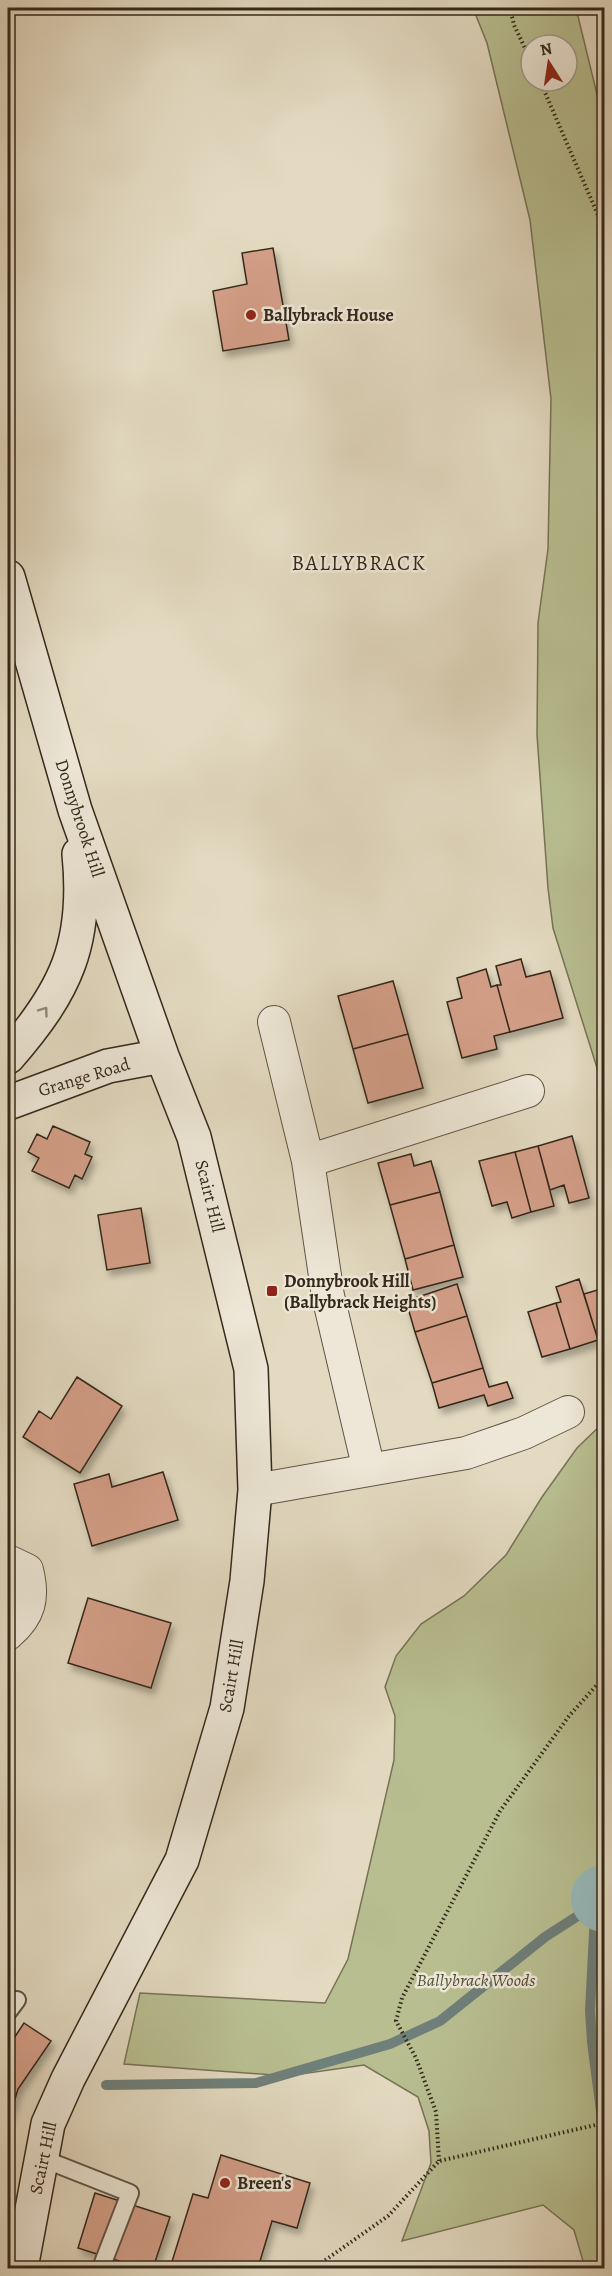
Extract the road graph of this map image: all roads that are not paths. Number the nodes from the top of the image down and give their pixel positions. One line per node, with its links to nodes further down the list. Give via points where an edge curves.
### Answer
1 (8, 578): 2 (street, Donnybrook Hill)
2 (75, 810): 4 (street, Donnybrook Hill); 5 (street, one-way to 2, via 47,1008 70,966 82,888)
3 (274, 1022): 8 (street)
4 (162, 1056): 7 (street, Grange Road, via 108,1066); 11 (street, Scairt Hill, via 195,1137 251,1369)
5 (8, 1057)
6 (528, 1091): 8 (street)
7 (8, 1103)
8 (308, 1161): 10 (street, via 328,1296)
9 (568, 1412): 10 (street, via 524,1433 466,1453)
10 (369, 1470): 11 (street)
11 (255, 1491): 14 (street, Scairt Hill, via 247,1581 227,1707 182,1860 68,2079 48,2124)
12 (8, 1561): 13 (street, via 27,1570 32,1592 22,1622)
13 (8, 1634)
14 (41, 2158): 15 (street, Scairt Hill); 16 (lane, via 130,2193)
15 (21, 2268)
16 (100, 2268)

